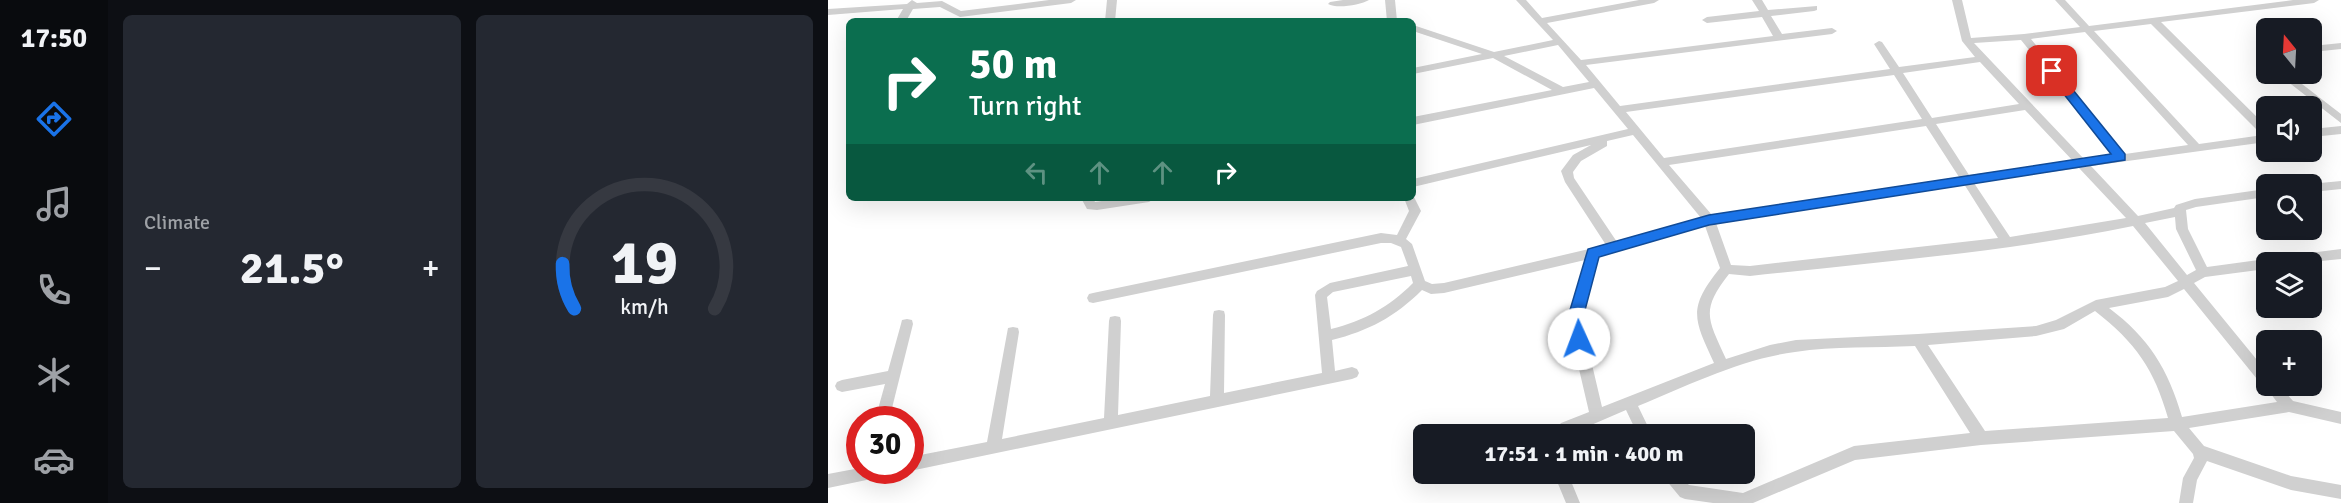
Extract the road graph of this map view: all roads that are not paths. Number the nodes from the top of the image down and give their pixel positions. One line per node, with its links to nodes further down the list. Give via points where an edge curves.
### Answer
1 (1071, 0): 11 (street, via 960,14 942,4)
2 (1112, 0): 17 (street)
3 (1364, 0): 12 (street)
4 (1390, 0): 18 (street)
5 (1521, 0): 20 (street)
6 (1654, 0): 20 (street)
7 (1757, 0): 15 (street)
8 (1957, 0): 28 (street)
9 (2060, 0): 22 (street)
10 (2314, 0): 21 (street)
11 (912, 3): 14 (street); 16 (street)
12 (1333, 4)
13 (1814, 8): 15 (street)
14 (828, 12)
15 (1764, 13): 19 (street); 26 (street)
16 (903, 18)
17 (1110, 18)
18 (1392, 18)
19 (1707, 20)
20 (1540, 21): 27 (street)
21 (2154, 21): 22 (street); 47 (street)
22 (2089, 28): 25 (street); 53 (street)
23 (1416, 29): 32 (street)
24 (1832, 31): 26 (street)
25 (2024, 37): 28 (street); 54 (street)
26 (1779, 38): 36 (street)
27 (1560, 42): 33 (street); 36 (street)
28 (1967, 42): 34 (street)
29 (1879, 44): 38 (street)
30 (2322, 49): 31 (street)
31 (2339, 49)
32 (1477, 51): 33 (street); 35 (street)
33 (1494, 55): 37 (street); 41 (street)
34 (1982, 59): 38 (street); 42 (street)
35 (1416, 62)
36 (1579, 63): 39 (street)
37 (1416, 70)
38 (1896, 71): 43 (street); 46 (street)
39 (1597, 84): 41 (street); 43 (street)
40 (2296, 84): 44 (street)
41 (1562, 91): 45 (street)
42 (2025, 107): 46 (street); 56 (street)
43 (1618, 110): 48 (street)
44 (2341, 119)
45 (1416, 121)
46 (1928, 122): 55 (street); 57 (street)
47 (2256, 122)
48 (1636, 131): 51 (street); 55 (street)
49 (2340, 131): 50 (street)
50 (2322, 132)
51 (1612, 137): 58 (street); 70 (street, via 1577,158 1567,171)
52 (2256, 139): 53 (street)
53 (2196, 147): 54 (street)
54 (2121, 157): 56 (street)
55 (1662, 162): 66 (street)
56 (2078, 163): 57 (street); 67 (street)
57 (1965, 180): 66 (street); 69 (street)
58 (1416, 182)
59 (2341, 185): 60 (street)
60 (2322, 187)
61 (2256, 194): 65 (street, via 2194,203)
62 (1088, 201): 63 (street, via 1091,206)
63 (1130, 201)
64 (1411, 201): 68 (street, via 1415,211)
65 (2178, 212): 67 (street); 77 (street)
66 (1709, 220): 70 (street); 75 (street)
67 (2136, 221): 69 (street); 78 (street)
68 (1400, 240): 76 (street, via 1406,244); 80 (street, via 1381,238)
69 (2006, 241): 75 (street, via 1761,270)
70 (1614, 248): 71 (street)
71 (1593, 253): 79 (street, via 1444,288 1431,289); 99 (street, via 1577,310 1579,339)
72 (2341, 254): 73 (street)
73 (2322, 256)
74 (2256, 265): 77 (street)
75 (1726, 268): 88 (street, via 1701,306 1701,317)
76 (1414, 270): 79 (street); 86 (street, via 1325,291 1321,300)
77 (2203, 272): 78 (street)
78 (2184, 282): 81 (street, via 2168,292); 89 (street)
79 (1420, 284): 86 (street, via 1395,310 1381,318 1358,329)
80 (1093, 298)
81 (2096, 305): 87 (street, via 2036,331); 104 (street, via 2139,339 2166,381)
82 (1219, 315): 95 (street)
83 (1115, 321): 101 (street)
84 (907, 324): 91 (street)
85 (1013, 332): 106 (street)
86 (1325, 336): 92 (street)
87 (1918, 340): 88 (street, via 1796,346); 105 (street)
88 (1722, 366): 96 (street)
89 (2256, 368)
90 (1352, 373): 92 (street)
91 (894, 376): 93 (street); 97 (street)
92 (1329, 377): 95 (street)
93 (842, 386)
94 (2280, 396): 98 (street)
95 (1217, 401): 101 (street)
96 (1630, 404): 99 (street); 103 (street)
97 (886, 406)
98 (2289, 406): 100 (street); 104 (street)
99 (1597, 417): 102 (street)
100 (2341, 418)
101 (1111, 423): 106 (street)
102 (1577, 424)
103 (1640, 424)
104 (2177, 424): 105 (street); 107 (street)
105 (1981, 438): 112 (street, via 1854,453 1743,500 1685,492)
106 (993, 447): 108 (street)
107 (2199, 451): 113 (street, via 2292,483); 115 (street, via 2201,459 2190,478)
108 (924, 461)
109 (846, 477): 110 (street)
110 (828, 481)
111 (1565, 484): 114 (street)
112 (1677, 484)
113 (2341, 492)
114 (1573, 503)
115 (2186, 503)

